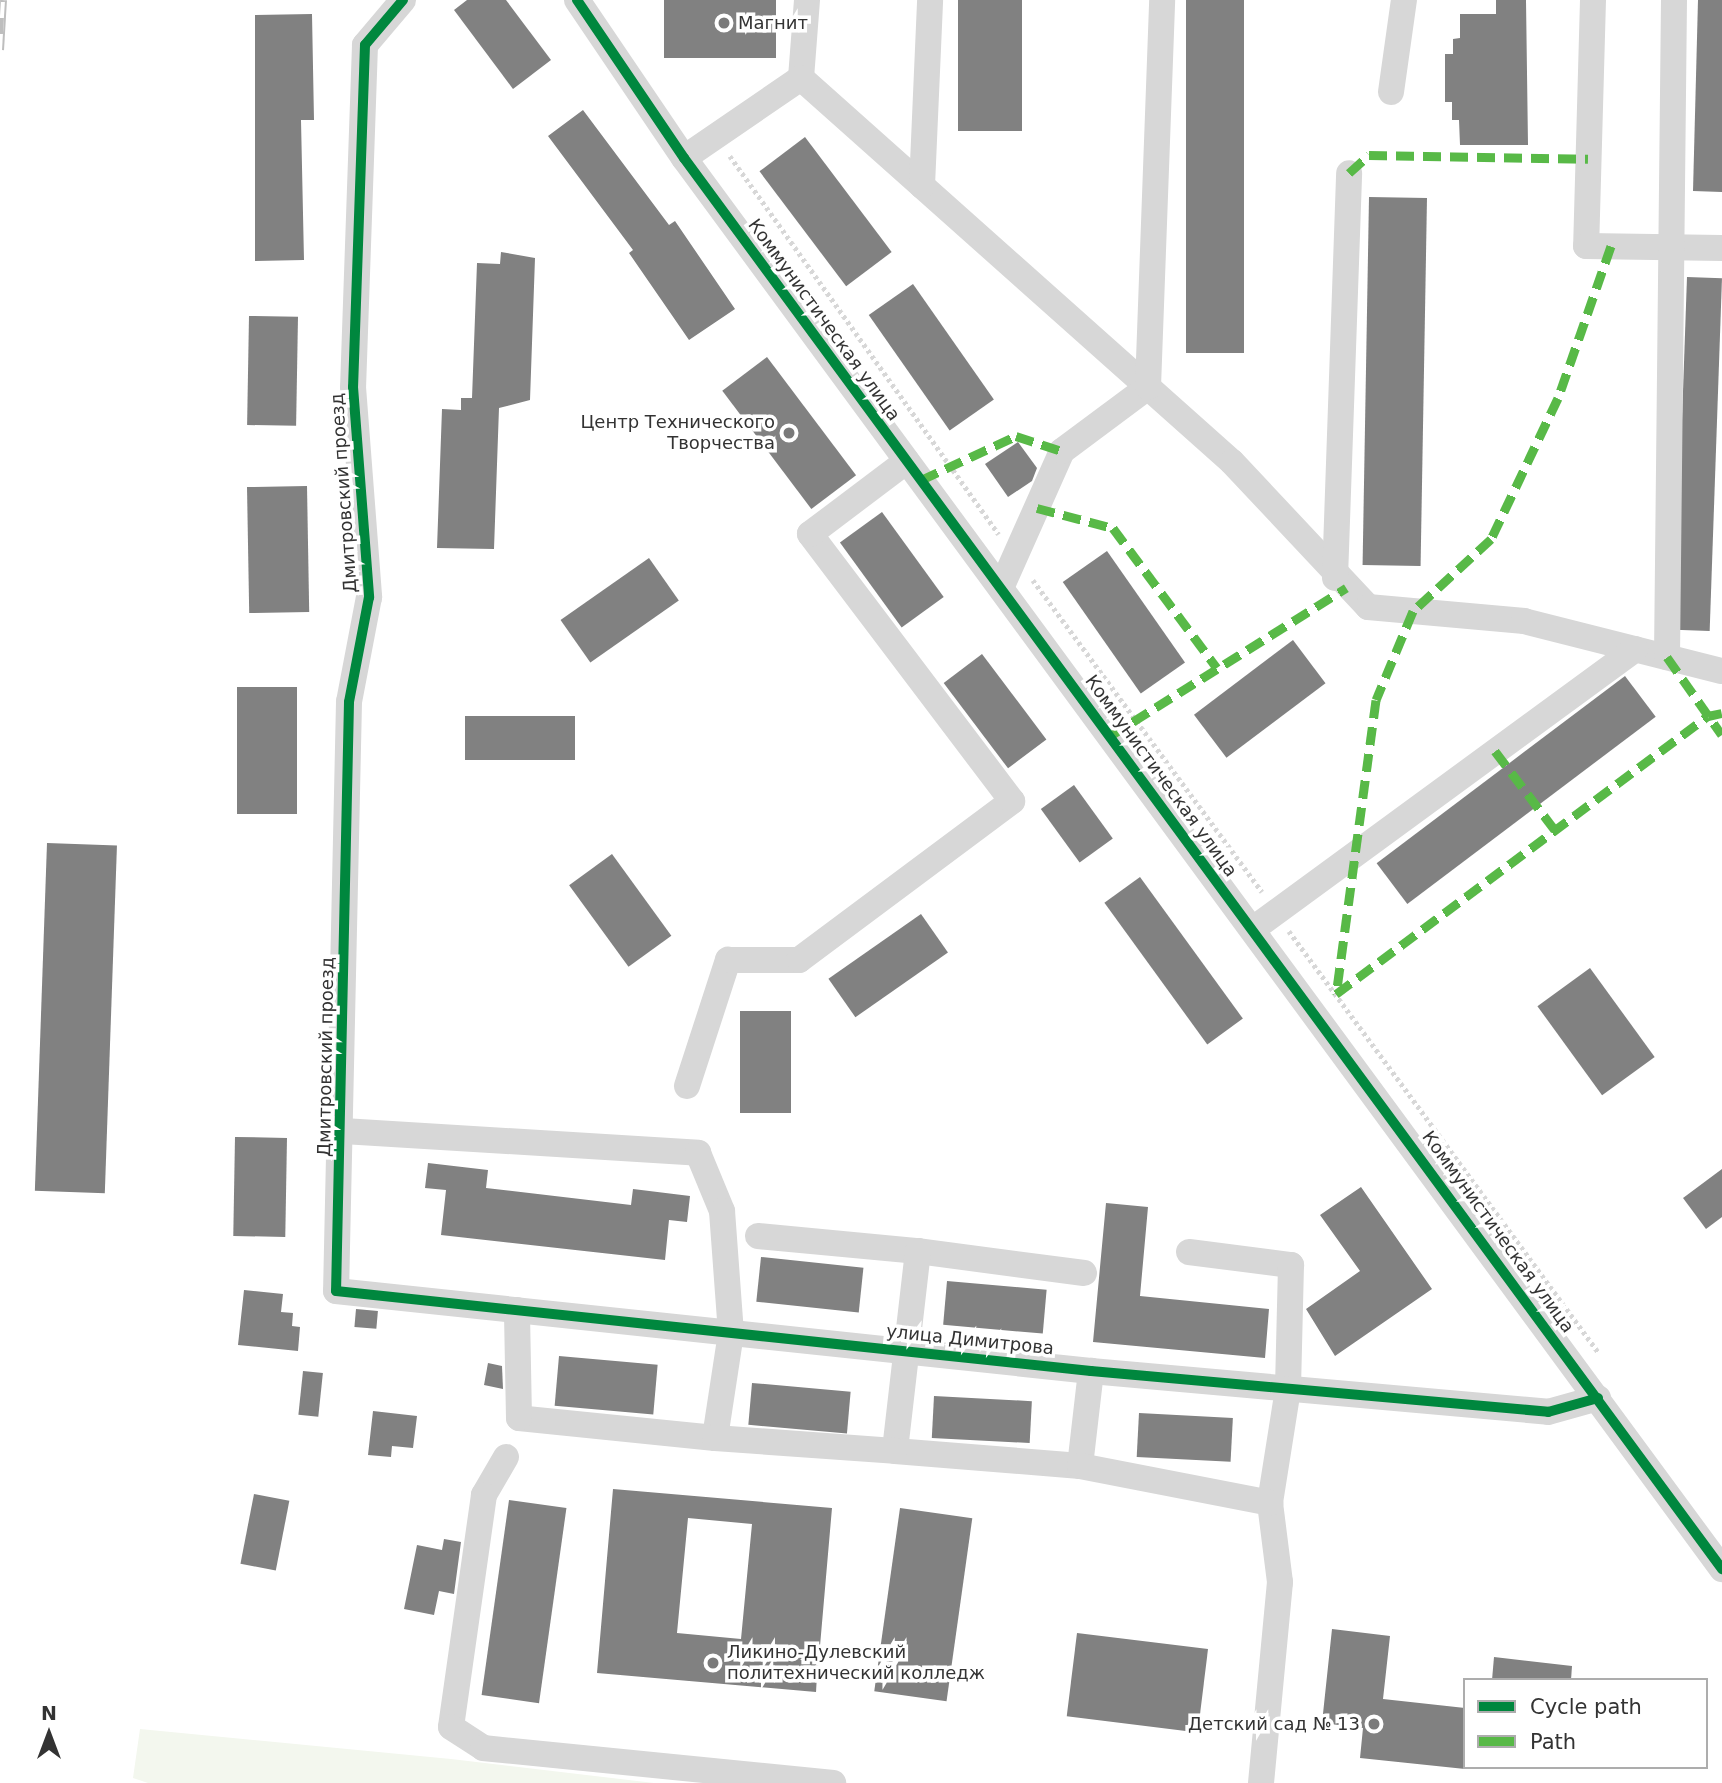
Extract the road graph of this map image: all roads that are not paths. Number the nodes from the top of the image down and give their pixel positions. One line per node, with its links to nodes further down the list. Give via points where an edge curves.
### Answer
1 (403, 0): 25 (street, Дмитровский проезд, via 365,45 354,387 369,597 349,702)
2 (578, 0): 11 (street, Коммунистическая улица)
3 (807, 0): 9 (street)
4 (930, 0): 13 (street)
5 (1162, 0): 16 (street)
6 (1404, 0): 10 (street)
7 (1593, 0): 14 (street, via 1586,246)
8 (1674, 0): 14 (street)
9 (801, 78): 11 (street); 13 (street)
10 (1391, 92)
11 (684, 159): 17 (street, Коммунистическая улица)
12 (1349, 173): 18 (street)
13 (922, 186): 16 (street)
14 (1670, 246): 15 (street); 21 (street)
15 (1722, 247)
16 (1148, 387): 18 (street, via 1232,462); 19 (street, via 1062,451)
17 (907, 461): 19 (street, Коммунистическая улица); 24 (street, via 810,534 1012,801 799,960 727,960)
18 (1335, 578): 20 (street, via 1367,607 1524,621)
19 (1001, 588): 23 (street, Коммунистическая улица)
20 (1635, 649): 21 (street); 23 (street)
21 (1667, 657): 22 (street)
22 (1722, 671)
23 (1253, 929): 36 (street, Коммунистическая улица)
24 (687, 1086)
25 (343, 1130): 30 (street, Дмитровский проезд); 32 (street, via 698,1153 722,1211)
26 (758, 1236): 27 (street)
27 (918, 1251): 29 (street); 33 (street)
28 (1189, 1252): 35 (street, via 1291,1265)
29 (1084, 1273)
30 (336, 1291): 31 (street, улица Димитрова)
31 (517, 1310): 32 (street, улица Димитрова); 37 (street, via 519,1418)
32 (731, 1333): 33 (street, улица Димитрова); 37 (street)
33 (910, 1352): 34 (street, улица Димитрова); 38 (street)
34 (1091, 1371): 35 (street, улица Димитрова); 40 (street)
35 (1288, 1389): 36 (street, улица Димитрова, via 1548,1412); 41 (street)
36 (1598, 1398): 42 (street, Коммунистическая улица)
37 (715, 1438): 38 (street)
38 (895, 1451): 40 (street)
39 (506, 1457): 43 (street, via 484,1495 451,1727 483,1748)
40 (1080, 1466): 41 (street)
41 (1270, 1503): 44 (street, via 1280,1582)
42 (1722, 1569)
43 (833, 1783)
44 (1261, 1783)

